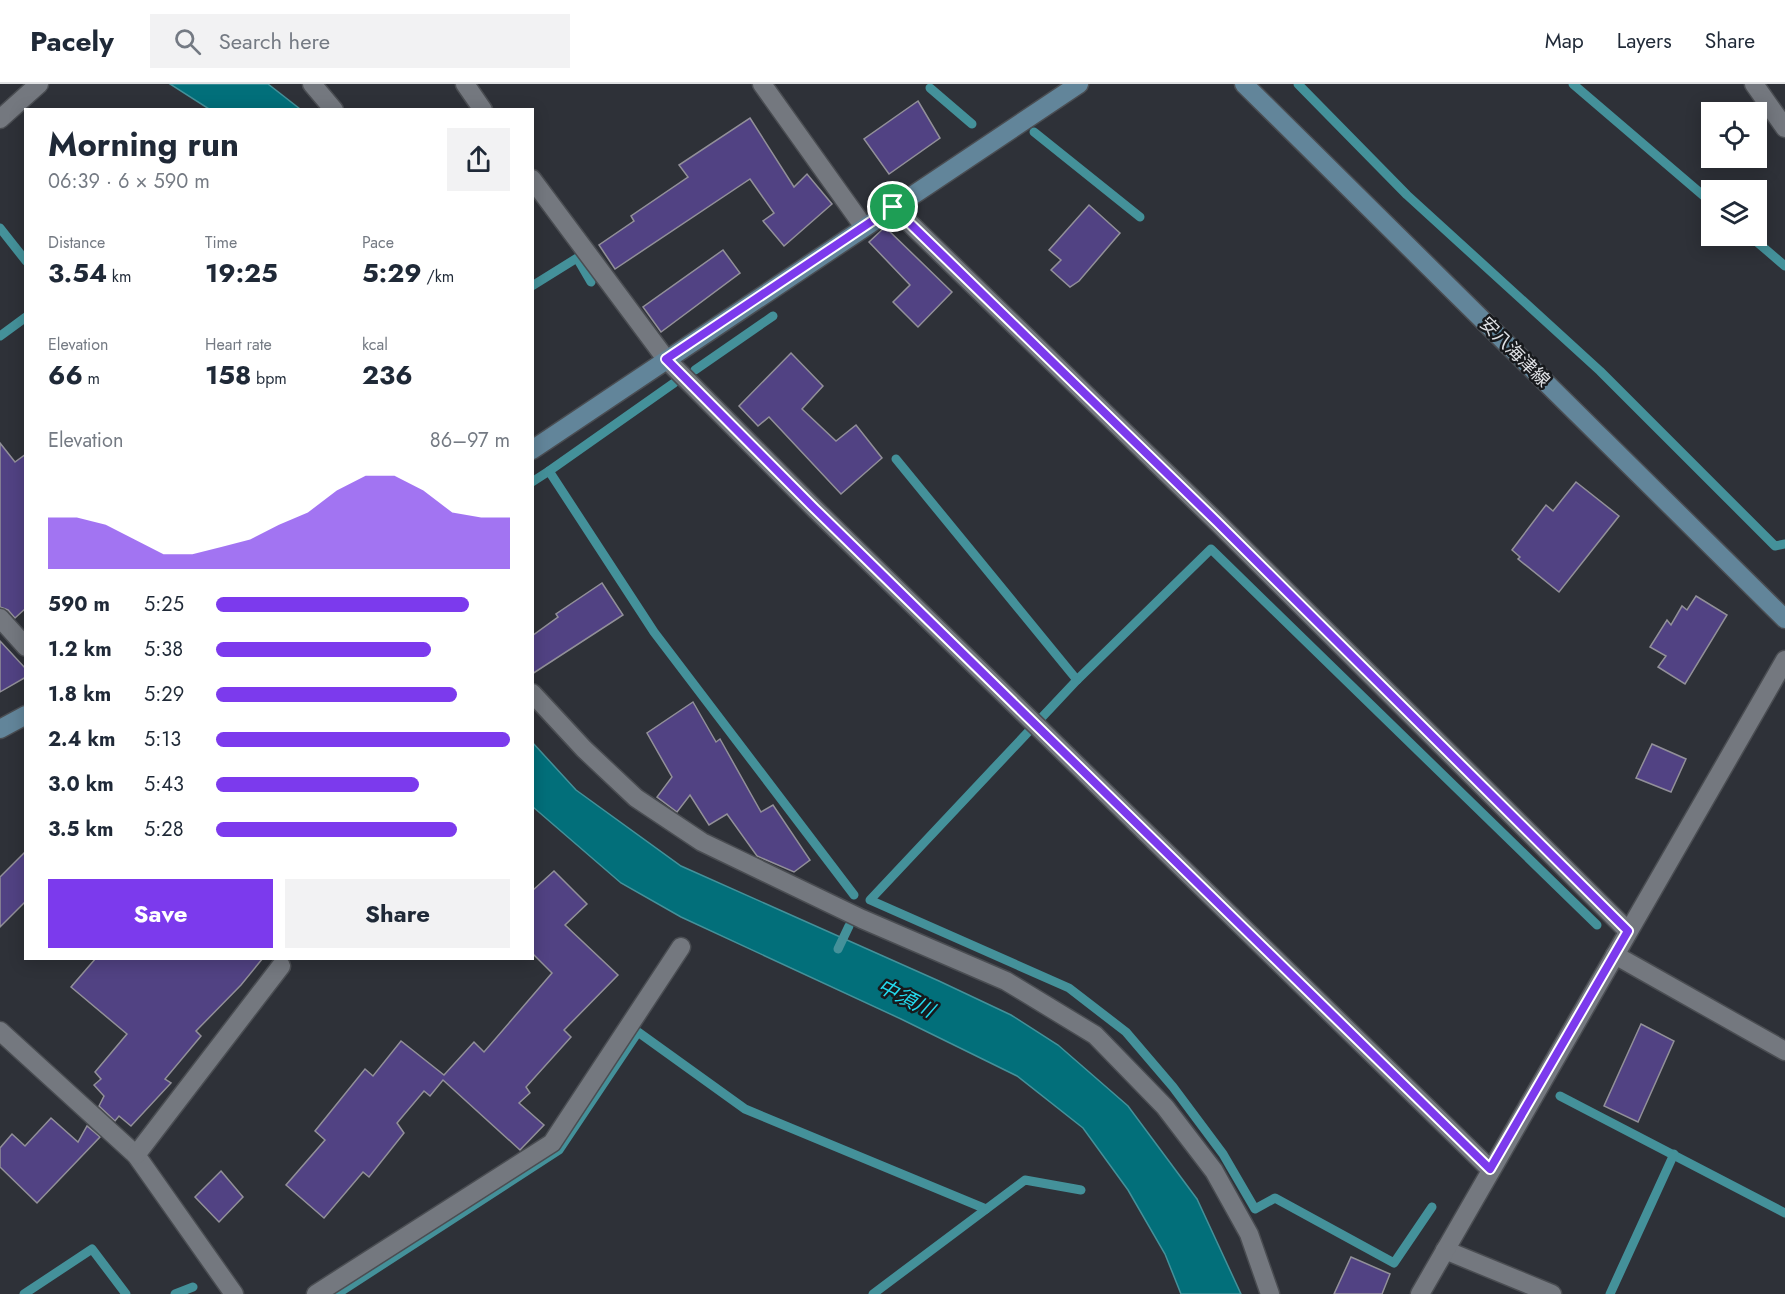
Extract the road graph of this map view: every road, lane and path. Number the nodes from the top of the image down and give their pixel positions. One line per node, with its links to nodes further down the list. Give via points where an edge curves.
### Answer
1 (39, 84): 10 (street)
2 (312, 84): 8 (street)
3 (465, 84): 9 (street)
4 (762, 84): 14 (street)
5 (1079, 84): 13 (main road)
6 (1244, 84): 18 (main road, 安八海津線)
7 (1754, 84): 11 (street)
8 (332, 108)
9 (482, 108)
10 (0, 119)
11 (1785, 128)
12 (534, 182): 15 (street)
13 (893, 207): 14 (main road); 24 (street, via 1243,547)
14 (864, 227): 15 (main road)
15 (666, 359): 16 (main road); 31 (street)
16 (534, 449)
17 (0, 618): 19 (street)
18 (1785, 619)
19 (24, 645)
20 (1785, 660): 24 (street)
21 (534, 695): 35 (street, via 636,798 702,842 862,919 1006,981 1095,1035 1165,1107 1214,1171 1249,1234)
22 (24, 716): 23 (main road)
23 (0, 729)
24 (1628, 931): 26 (street)
25 (681, 947): 34 (street, via 552,1143)
26 (1615, 955): 29 (street); 31 (street)
27 (281, 966): 30 (street)
28 (0, 1031): 30 (street)
29 (1785, 1051)
30 (136, 1155): 33 (street)
31 (1490, 1169): 32 (street)
32 (1445, 1250): 36 (street); 37 (street)
33 (226, 1292)
34 (316, 1294)
35 (1270, 1294)
36 (1420, 1294)
37 (1552, 1294)

